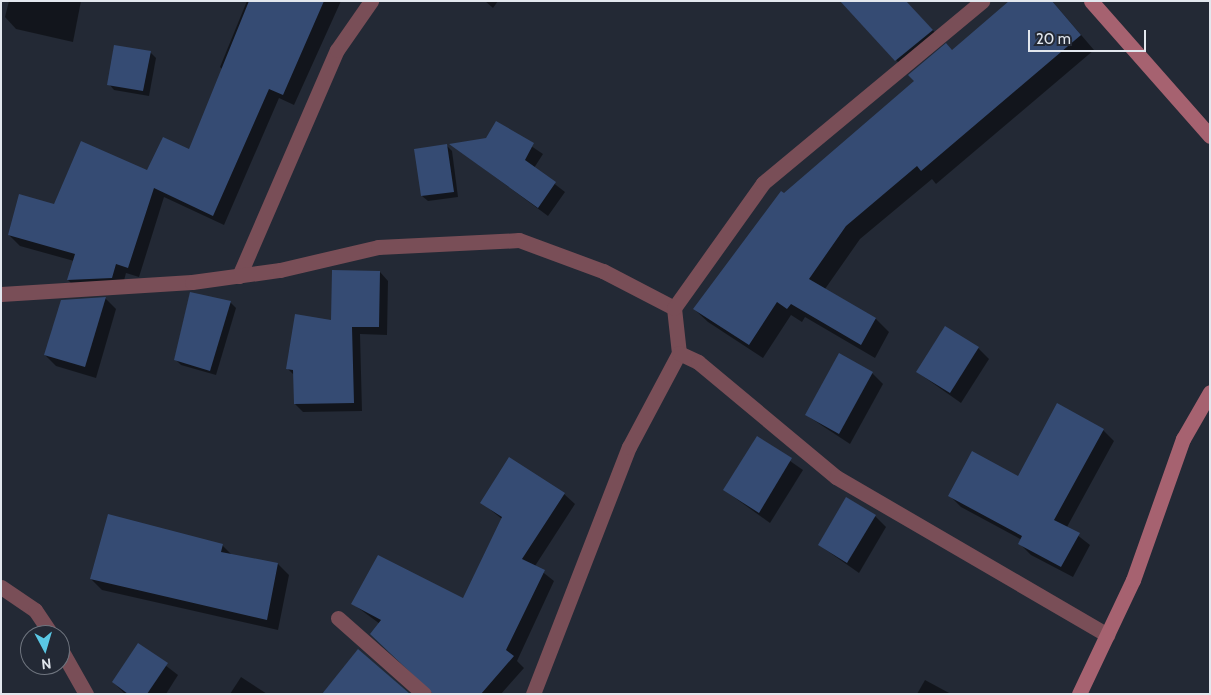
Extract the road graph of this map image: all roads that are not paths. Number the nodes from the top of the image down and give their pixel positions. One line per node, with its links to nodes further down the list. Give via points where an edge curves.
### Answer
1 (372, 1): 5 (street, via 337,50)
2 (982, 1): 7 (street, via 764,183)
3 (1091, 1): 4 (street)
4 (1210, 136)
5 (239, 276): 6 (street); 7 (street, via 378,247 518,240 603,271)
6 (1, 294)
7 (674, 308): 8 (street)
8 (679, 353): 13 (street, via 698,362 836,477); 17 (street, via 629,447)
9 (1210, 392): 13 (street, via 1183,439 1133,580)
10 (1, 587): 12 (street, via 35,610)
11 (338, 618): 16 (street)
12 (45, 625)
13 (1107, 634): 18 (street)
14 (70, 666): 15 (street)
15 (86, 694)
16 (424, 694)
17 (533, 694)
18 (1079, 694)

